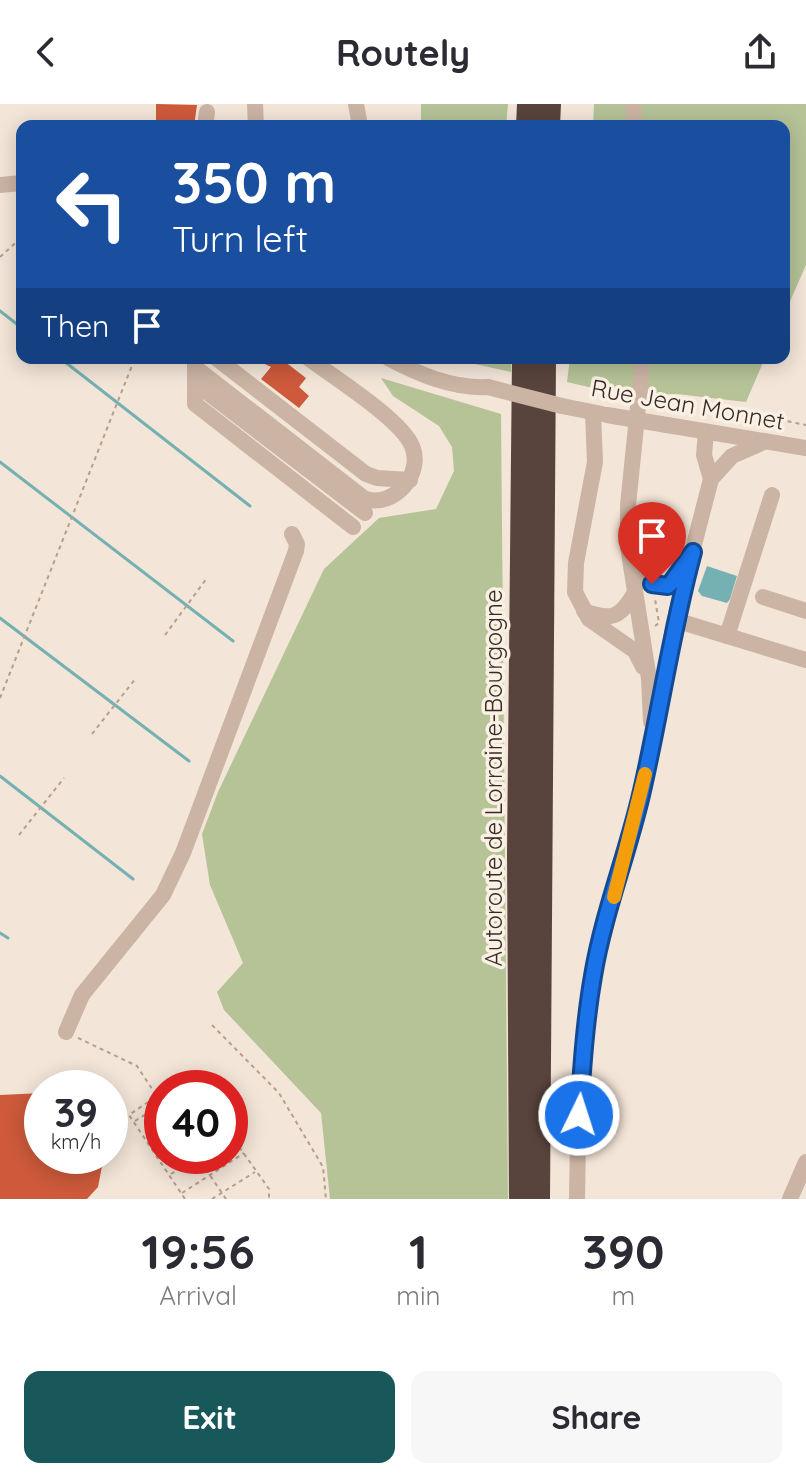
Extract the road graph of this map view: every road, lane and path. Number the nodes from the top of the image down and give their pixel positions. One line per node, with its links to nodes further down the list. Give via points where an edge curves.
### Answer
1 (16, 242): 2 (path)
2 (0, 257)
3 (133, 364): 35 (path)
4 (224, 364): 18 (street, via 366,474)
5 (316, 364): 18 (street, via 406,436 415,455)
6 (399, 364): 11 (street, Rue Jean Monnet, bridge, via 413,373 472,388 488,387)
7 (524, 364): 60 (highway, Autoroute de Lorraine-Bourgogne)
8 (544, 364): 61 (highway, Autoroute de Lorraine-Bourgogne)
9 (642, 364): 25 (street, via 628,516 628,547)
10 (195, 370): 18 (street, via 365,499 391,496); 20 (street); 21 (street, via 195,404)
11 (600, 414): 13 (street, Rue Jean Monnet, bridge); 27 (street, via 574,576 576,598)
12 (806, 425): 14 (path, via 756,415 731,417)
13 (706, 432): 14 (street, Rue Jean Monnet); 17 (street, via 704,455)
14 (725, 435): 15 (street, Rue Jean Monnet)
15 (764, 441): 16 (street, Rue Jean Monnet); 17 (street, via 732,456)
16 (806, 448)
17 (711, 479): 23 (street)
18 (410, 480)
19 (772, 495): 31 (street)
20 (365, 513)
21 (353, 527)
22 (292, 534): 41 (street, via 296,551 183,853 163,895 82,995)
23 (693, 552): 25 (street, via 668,586); 29 (street)
24 (207, 578): 30 (path)
25 (639, 596): 27 (street, via 615,615); 34 (street); 36 (street, via 654,655)
26 (763, 597): 28 (street)
27 (584, 611): 34 (street, via 594,624 635,651)
28 (806, 611)
29 (675, 620): 31 (street); 36 (street)
30 (165, 635)
31 (727, 636): 32 (street)
32 (806, 660)
33 (136, 678): 37 (path)
34 (649, 679): 36 (street)
35 (0, 698)
36 (654, 728): 62 (street, via 593,974 583,1056)
37 (92, 734)
38 (64, 778): 39 (path)
39 (19, 835)
40 (212, 1025): 59 (path, via 279,1093 323,1167)
41 (66, 1032): 42 (path, via 137,1066)
42 (144, 1076)
43 (144, 1105): 45 (path, via 129,1115)
44 (144, 1116): 45 (path)
45 (134, 1122): 46 (path)
46 (144, 1136)
47 (248, 1158): 49 (path)
48 (806, 1162): 52 (street)
49 (257, 1170): 53 (path); 58 (path)
50 (170, 1175): 54 (path)
51 (210, 1175): 53 (path); 54 (path)
52 (802, 1182): 63 (street)
53 (222, 1193): 56 (path); 57 (path)
54 (181, 1194): 55 (path)
55 (185, 1199)
56 (212, 1199)
57 (226, 1199)
58 (269, 1199)
59 (326, 1199)
60 (521, 1199)
61 (538, 1199)
62 (577, 1199)
63 (790, 1199)

